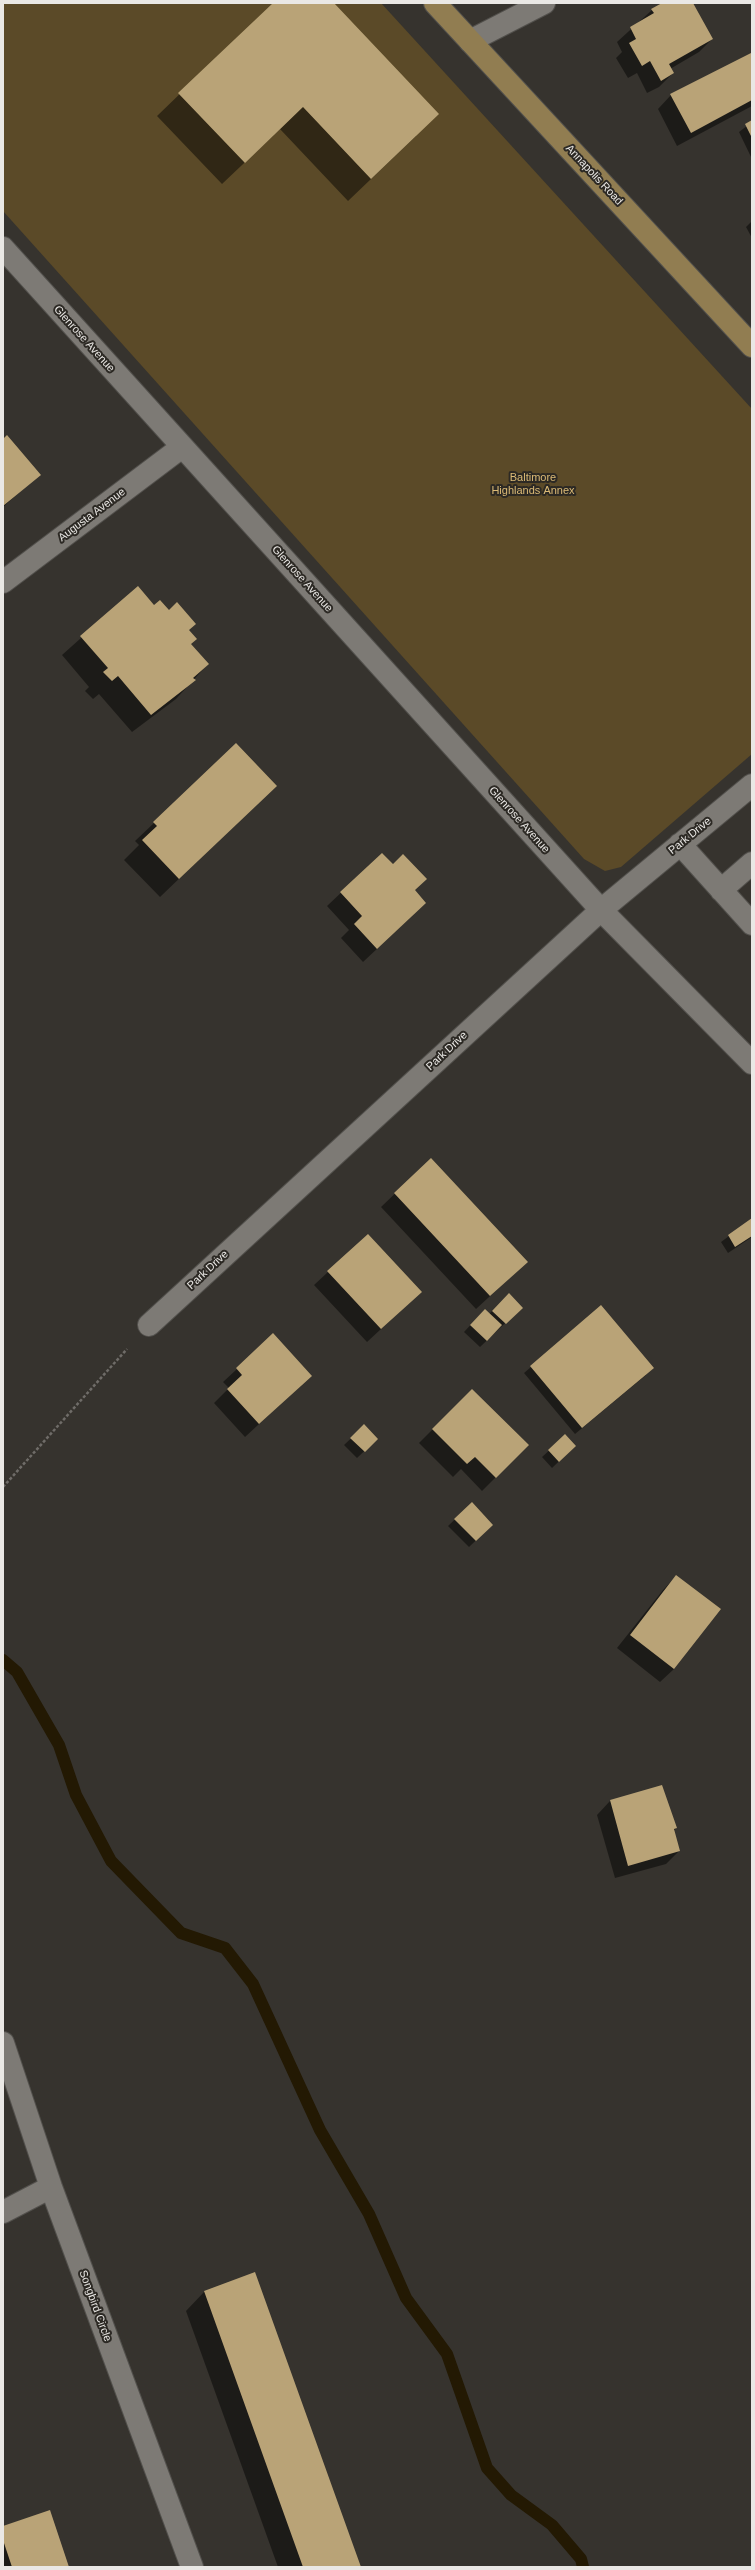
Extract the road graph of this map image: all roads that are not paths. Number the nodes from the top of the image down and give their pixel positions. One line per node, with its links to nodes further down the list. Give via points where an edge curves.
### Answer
1 (435, 3): 3 (main road, Annapolis Road)
2 (544, 3): 3 (street)
3 (470, 41): 5 (main road, Annapolis Road)
4 (3, 248): 6 (street, Glenrose Avenue)
5 (752, 346)
6 (182, 447): 7 (street, Augusta Avenue); 12 (street, Glenrose Avenue)
7 (3, 582)
8 (752, 785): 9 (street, Park Drive)
9 (680, 844): 11 (street); 12 (street, Park Drive)
10 (752, 863): 11 (street)
11 (721, 890): 13 (street)
12 (600, 910): 14 (street, Glenrose Avenue); 15 (street, Park Drive)
13 (752, 924)
14 (752, 1063)
15 (149, 1325)
16 (3, 2043): 17 (street, Songbird Circle)
17 (51, 2187): 18 (street); 19 (street, Songbird Circle)
18 (3, 2212)
19 (192, 2567)

